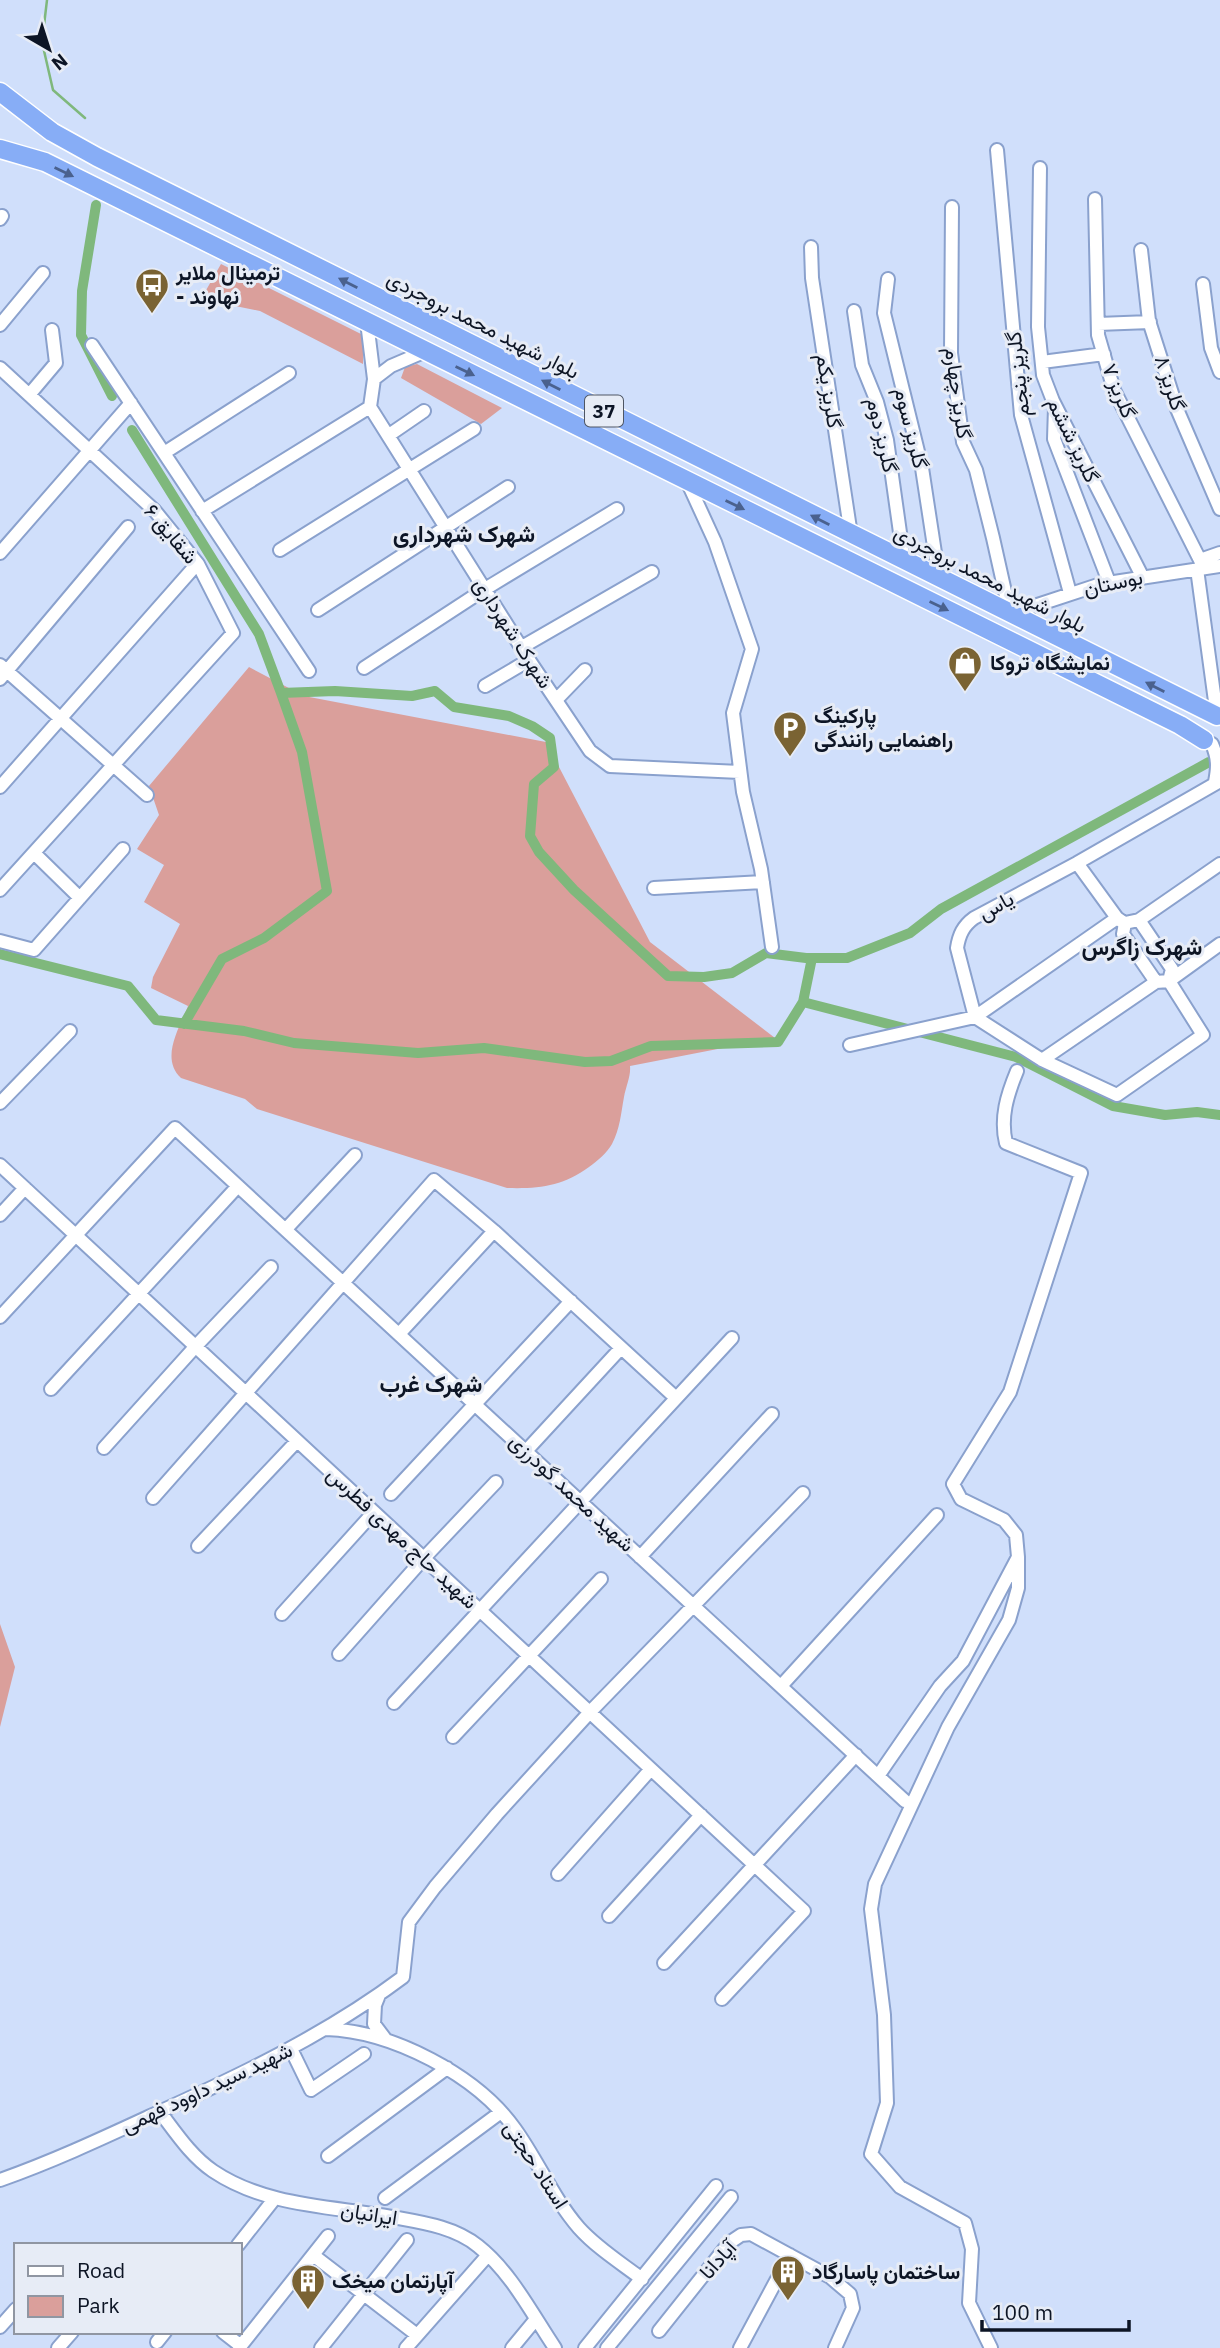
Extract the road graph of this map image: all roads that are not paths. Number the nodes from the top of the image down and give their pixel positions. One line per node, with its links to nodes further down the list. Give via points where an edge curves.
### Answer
1 (0, 92): 43 (highway, بلوار شهید محمد بروجردی / 37, one-way to 1, via 97,157 42,125)
2 (0, 149): 13 (highway, 37, one-way to 13, via 45,162)
3 (997, 150): 56 (street, گلریز پنجم, via 1021,415)
4 (1040, 168): 21 (street, گلریز ششم, via 1038,327)
5 (1095, 199): 15 (street, گلریز ۷)
6 (951, 207): 58 (street, گلریز چهارم, via 950,353 963,442 982,493)
7 (811, 247): 43 (street, گلریز یکم)
8 (1141, 250): 14 (street, گلریز ۸)
9 (43, 274): 16 (street)
10 (888, 279): 53 (street, گلریز سوم, via 884,313 922,468)
11 (1203, 284): 23 (street, via 1210,348)
12 (854, 311): 47 (street, گلریز دوم, via 862,365 887,440)
13 (367, 322): 19 (highway, 37); 25 (street)
14 (1150, 322): 15 (street); 39 (street, گلریز ۸, via 1177,409)
15 (1098, 324): 20 (street, گلریز ۷)
16 (0, 325)
17 (52, 330): 26 (street, via 56,363)
18 (92, 345): 27 (street)
19 (426, 351): 25 (street); 36 (highway, 37, one-way to 36)
20 (1104, 354): 21 (street); 49 (street, گلریز ۷, via 1114,390)
21 (1042, 362): 28 (street, گلریز ششم)
22 (0, 368): 26 (street, شقایق ۶)
23 (1220, 372)
24 (289, 373): 34 (street)
25 (374, 379): 29 (street)
26 (29, 396): 33 (street, شقایق ۶)
27 (131, 403): 33 (street); 34 (street)
28 (1055, 405): 52 (street, گلریز ششم); 54 (street, via 1054,439)
29 (370, 407): 32 (street, شهرک شهرداری); 40 (street)
30 (424, 411): 32 (street)
31 (474, 429): 35 (street)
32 (389, 435): 35 (street, شهرک شهرداری)
33 (88, 451): 45 (street); 48 (street, شقایق ۶, via 155,511)
34 (164, 453): 40 (street)
35 (411, 470): 42 (street, شهرک شهرداری); 44 (street)
36 (687, 481): 69 (highway, 37, one-way to 69, via 1181,725); 71 (street, via 715,542 752,649 733,713)
37 (509, 486): 42 (street)
38 (617, 509): 55 (street)
39 (1220, 509)
40 (202, 511): 63 (street)
41 (128, 527): 64 (street)
42 (447, 527): 55 (street, شهرک شهرداری); 57 (street)
43 (851, 535): 47 (highway, بلوار شهید محمد بروجردی / 37)
44 (280, 550)
45 (0, 553)
46 (1220, 553): 49 (street)
47 (904, 561): 53 (highway, بلوار شهید محمد بروجردی / 37)
48 (197, 564): 68 (street); 70 (street, شقایق ۶, via 233,633)
49 (1200, 566): 50 (street, بوستان); 52 (street, بوستان); 67 (street, گلریز ۷)
50 (1220, 566)
51 (652, 572): 59 (street)
52 (1142, 576): 54 (street, بوستان)
53 (939, 579): 58 (highway, بلوار شهید محمد بروجردی / 37)
54 (1109, 582): 56 (street, بوستان)
55 (485, 589): 59 (street, شهرک شهرداری); 61 (street)
56 (1070, 593): 58 (street, بوستان)
57 (318, 610)
58 (1010, 614): 67 (highway, بلوار شهید محمد بروجردی / 37, one-way to 58)
59 (522, 647): 60 (street, شهرک شهرداری)
60 (529, 660): 65 (street); 66 (street, شهرک شهرداری)
61 (364, 668)
62 (585, 670): 66 (street)
63 (309, 671)
64 (2, 672): 68 (street)
65 (485, 686)
66 (556, 700): 71 (street, شهرک شهرداری, via 590,751 610,765)
67 (1218, 717): 69 (highway, via 1205,727)
68 (60, 719): 70 (street); 73 (street)
69 (1212, 745): 72 (street, via 1217,755)
70 (113, 765): 74 (street); 76 (street)
71 (740, 772): 79 (street)
72 (1217, 782): 77 (street, یاس)
73 (0, 787)
74 (147, 795)
75 (123, 849): 82 (street)
76 (34, 853): 81 (street); 82 (street)
77 (1077, 863): 84 (street); 89 (street, یاس, via 966,924 957,948)
78 (1220, 864): 83 (street)
79 (763, 882): 80 (street); 87 (street)
80 (654, 888)
81 (0, 890)
82 (80, 898): 85 (street, via 34,950)
83 (1139, 920): 84 (street); 88 (street, via 1172,969)
84 (1121, 921): 88 (street, via 1123,934); 89 (street)
85 (0, 941)
86 (1220, 944): 88 (street)
87 (772, 947)
88 (1163, 981): 92 (street); 92 (street, via 1203,1035 1117,1095)
89 (975, 1017): 91 (street); 92 (street)
90 (70, 1031): 94 (street)
91 (850, 1045)
92 (1042, 1060)
93 (1017, 1071): 129 (street, via 1002,1125 1006,1143 1080,1173 1010,1392 953,1483 961,1499 1004,1520 1016,1535)
94 (0, 1103)
95 (355, 1155): 100 (street)
96 (0, 1166): 98 (street, شهید حاج مهدی فطرس)
97 (238, 1186): 100 (street, شهید محمد گودرزی); 102 (street, شهید محمد گودرزی, via 175,1128); 105 (street)
98 (25, 1188): 99 (street); 102 (street, شهید حاج مهدی فطرس)
99 (0, 1215)
100 (286, 1229): 104 (street, شهید محمد گودرزی)
101 (494, 1231): 104 (street, via 434,1180); 106 (street); 108 (street)
102 (75, 1235): 105 (street, شهید حاج مهدی فطرس); 107 (street)
103 (271, 1267): 110 (street)
104 (344, 1283): 108 (street, شهید محمد گودرزی); 113 (street)
105 (138, 1294): 110 (street, شهید حاج مهدی فطرس); 112 (street)
106 (571, 1301): 111 (street); 115 (street)
107 (0, 1317)
108 (399, 1334): 115 (street, شهید محمد گودرزی)
109 (732, 1338): 114 (street)
110 (195, 1347): 113 (street, شهید حاج مهدی فطرس); 118 (street)
111 (621, 1348): 114 (street); 119 (street)
112 (51, 1388)
113 (246, 1394): 117 (street, شهید حاج مهدی فطرس); 123 (street)
114 (676, 1398): 124 (street)
115 (476, 1405): 119 (street, شهید محمد گودرزی); 122 (street)
116 (772, 1414): 128 (street)
117 (298, 1441): 125 (street, شهید حاج مهدی فطرس); 127 (street)
118 (104, 1448)
119 (526, 1451): 124 (street, شهید محمد گودرزی)
120 (496, 1482): 130 (street)
121 (803, 1493): 132 (street)
122 (391, 1494)
123 (153, 1498)
124 (580, 1501): 128 (street, شهید محمد گودرزی); 133 (street)
125 (373, 1512): 130 (street, شهید حاج مهدی فطرس); 134 (street)
126 (937, 1514): 137 (street)
127 (198, 1546)
128 (640, 1557): 132 (street, شهید محمد گودرزی)
129 (1018, 1557): 143 (street, via 963,1661); 190 (street, via 1018,1588 1009,1619 948,1727 875,1884 871,1909 884,2015 887,2103 871,2154 901,2187 965,2223 972,2249 969,2303)
130 (424, 1558): 133 (street, شهید حاج مهدی فطرس); 135 (street)
131 (601, 1579): 136 (street)
132 (694, 1606): 137 (street, شهید محمد گودرزی); 139 (street)
133 (479, 1609): 136 (street, شهید حاج مهدی فطرس); 138 (street)
134 (282, 1614)
135 (339, 1654)
136 (530, 1656): 139 (street, شهید حاج مهدی فطرس); 140 (street)
137 (780, 1686): 141 (street, شهید محمد گودرزی)
138 (394, 1703)
139 (590, 1712): 142 (street, شهید حاج مهدی فطرس); 150 (street, شهید سید داوود فهمی, via 435,1887 409,1922 403,1976)
140 (453, 1737)
141 (856, 1755): 143 (street, شهید محمد گودرزی); 146 (street)
142 (651, 1769): 145 (street, شهید حاج مهدی فطرس); 147 (street)
143 (878, 1776): 144 (street, شهید محمد گودرزی)
144 (905, 1801)
145 (701, 1815): 146 (street, شهید حاج مهدی فطرس); 148 (street)
146 (755, 1865): 149 (street); 151 (street, شهید حاج مهدی فطرس, via 804,1910)
147 (558, 1874)
148 (609, 1916)
149 (664, 1963)
150 (379, 1995): 152 (street, شهید سید داوود فهمی); 153 (street, via 374,2024)
151 (722, 1999)
152 (326, 2029): 153 (street, استاد حجتی); 154 (street, شهید سید داوود فهمی)
153 (386, 2040): 156 (street, استاد حجتی)
154 (291, 2049): 155 (street, via 311,2090); 157 (street, شهید سید داوود فهمی)
155 (363, 2054)
156 (447, 2068): 158 (street, استاد حجتی); 159 (street)
157 (160, 2112): 160 (street, شهید سید داوود فهمی); 163 (street, ایرانیان, via 212,2170)
158 (501, 2112): 164 (street); 171 (street, استاد حجتی, via 578,2226)
159 (328, 2156)
160 (0, 2180)
161 (716, 2186): 171 (street)
162 (731, 2197): 187 (street)
163 (275, 2198): 167 (street); 169 (street, ایرانیان, via 424,2223 453,2232)
164 (385, 2198)
165 (328, 2236): 168 (street)
166 (407, 2240): 172 (street)
167 (239, 2243)
168 (313, 2255): 172 (street); 180 (street)
169 (488, 2255): 174 (street, ایرانیان); 179 (street)
170 (790, 2255): 176 (street, آپادانا, via 751,2234 741,2235 729,2243); 188 (street); 189 (street, آپادانا, via 850,2294 853,2308)
171 (642, 2279): 186 (street)
172 (364, 2294): 179 (street); 182 (street)
173 (14, 2311): 175 (street)
174 (536, 2319): 184 (street); 185 (street, ایرانیان)
175 (0, 2327)
176 (659, 2331)
177 (70, 2334): 181 (street)
178 (225, 2334): 180 (street)
179 (417, 2335): 183 (street)
180 (240, 2347)
181 (58, 2348)
182 (321, 2348)
183 (407, 2348)
184 (512, 2348)
185 (555, 2348)
186 (585, 2348)
187 (607, 2348)
188 (740, 2348)
189 (835, 2348)
190 (991, 2348)

